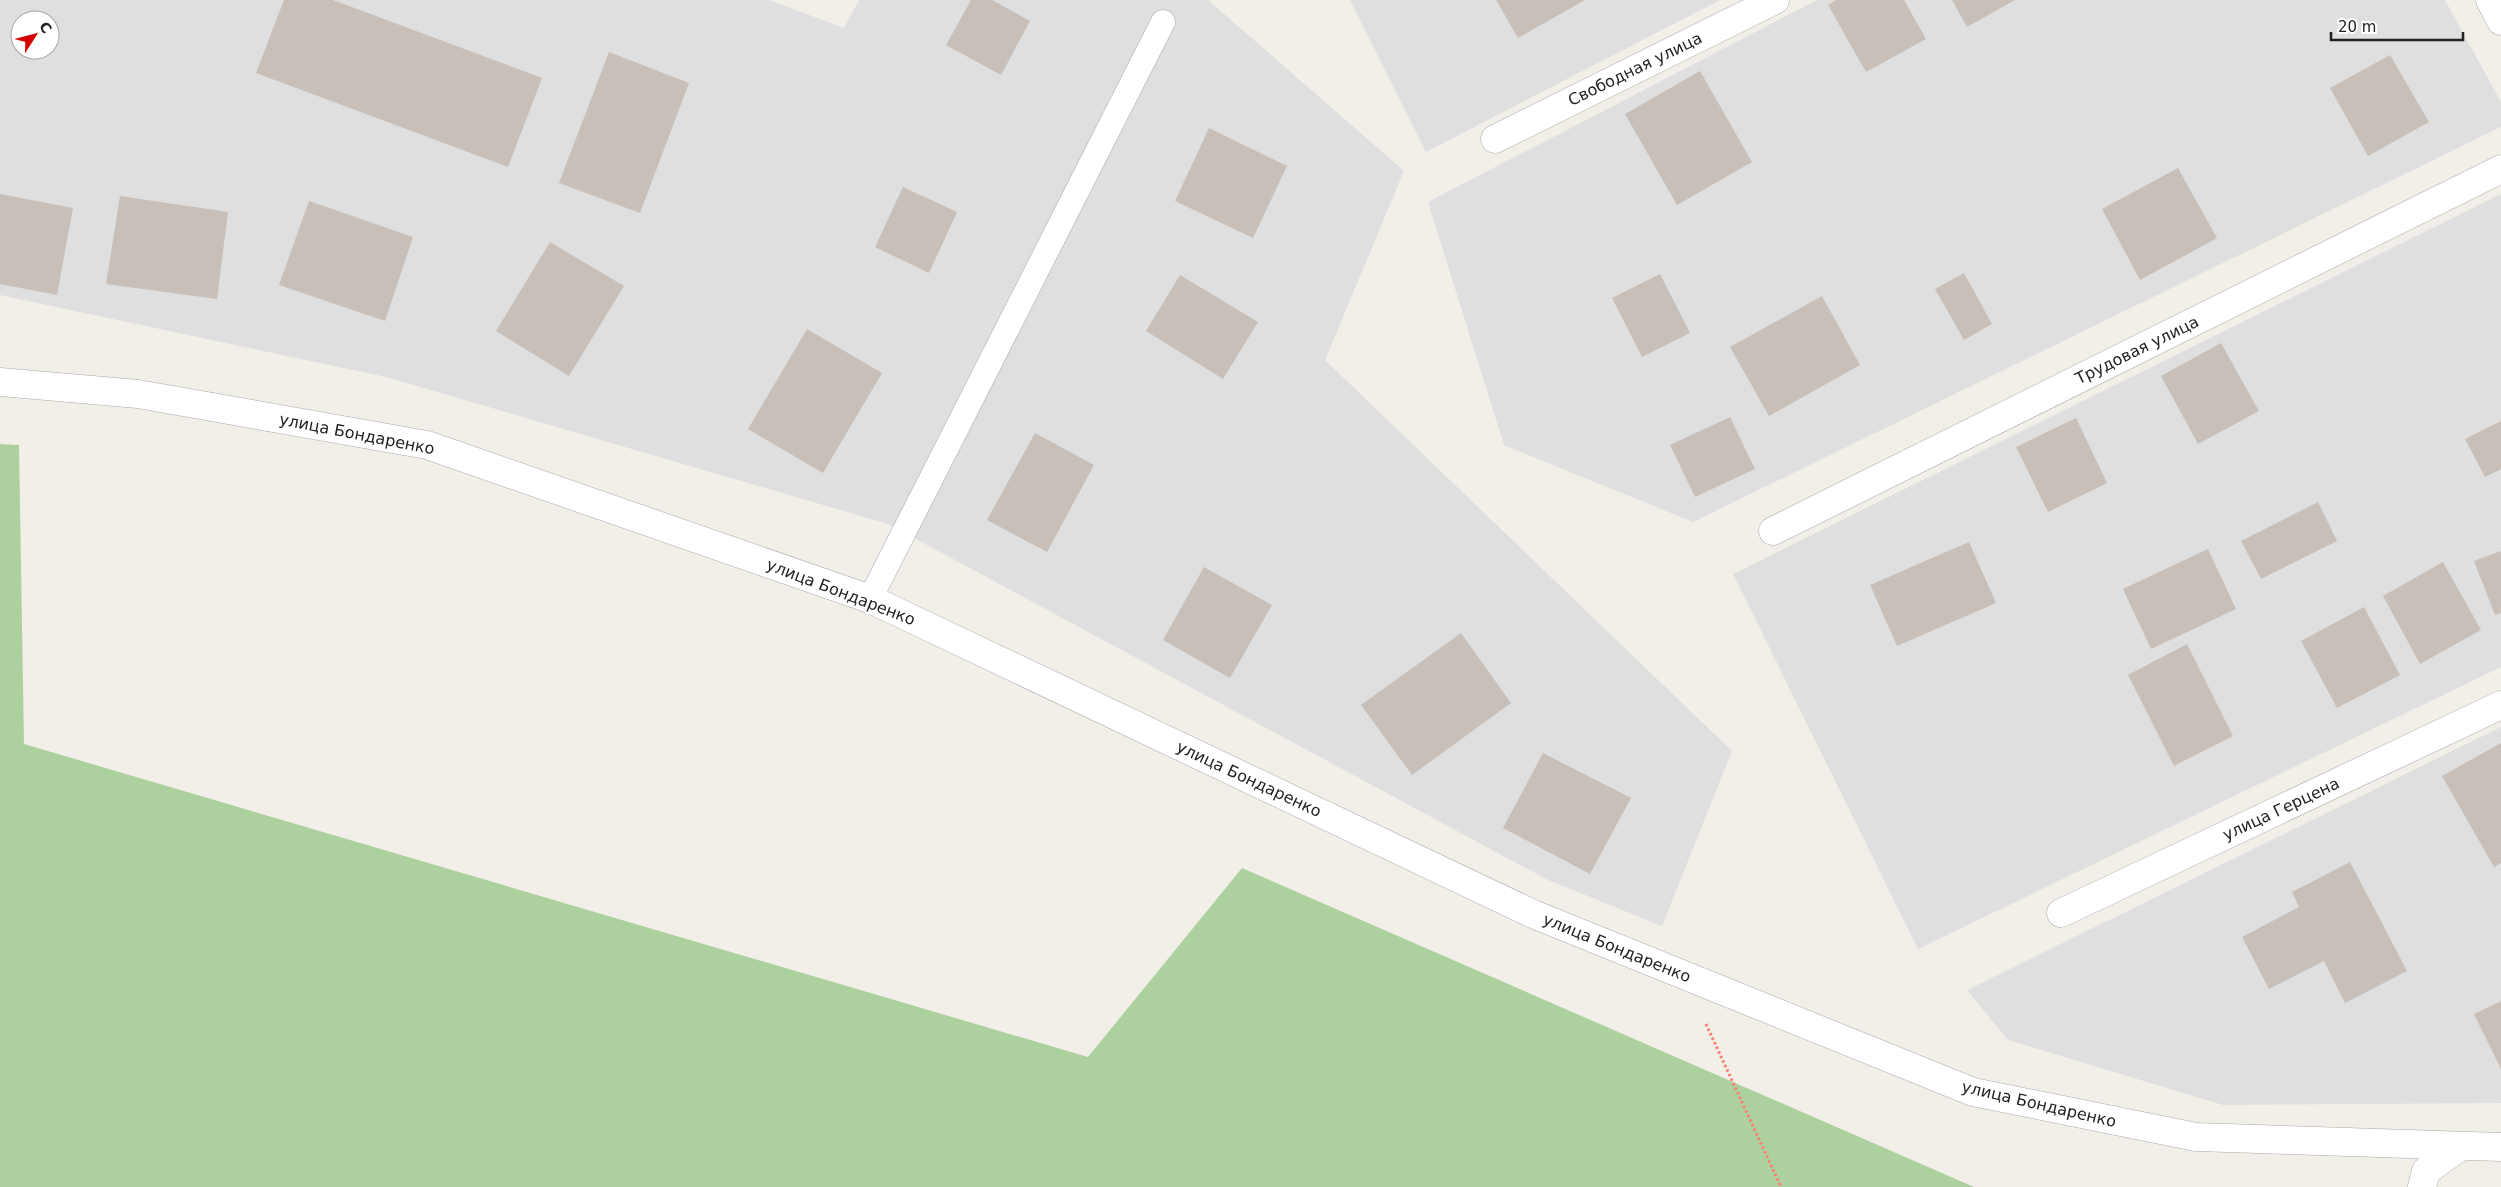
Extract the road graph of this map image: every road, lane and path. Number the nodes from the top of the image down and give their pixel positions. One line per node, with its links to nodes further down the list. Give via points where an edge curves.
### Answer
1 (1775, 0): 5 (street, Свободная улица)
2 (2490, 0): 3 (street)
3 (2501, 21)
4 (1163, 22): 9 (lane)
5 (1495, 139)
6 (2501, 169): 8 (street, Трудовая улица)
7 (0, 382): 9 (street, улица Бондаренко, via 138,394 427,445)
8 (1773, 531)
9 (870, 600): 12 (street, улица Бондаренко, via 1533,914)
10 (2501, 705): 11 (street, улица Герцена)
11 (2061, 913)
12 (1682, 974): 13 (street, улица Бондаренко, via 1973,1092 2196,1137); 15 (path)
13 (2460, 1147): 14 (street, улица Бондаренко); 16 (street, via 2426,1171)
14 (2501, 1147)
15 (1781, 1187)
16 (2422, 1187)

